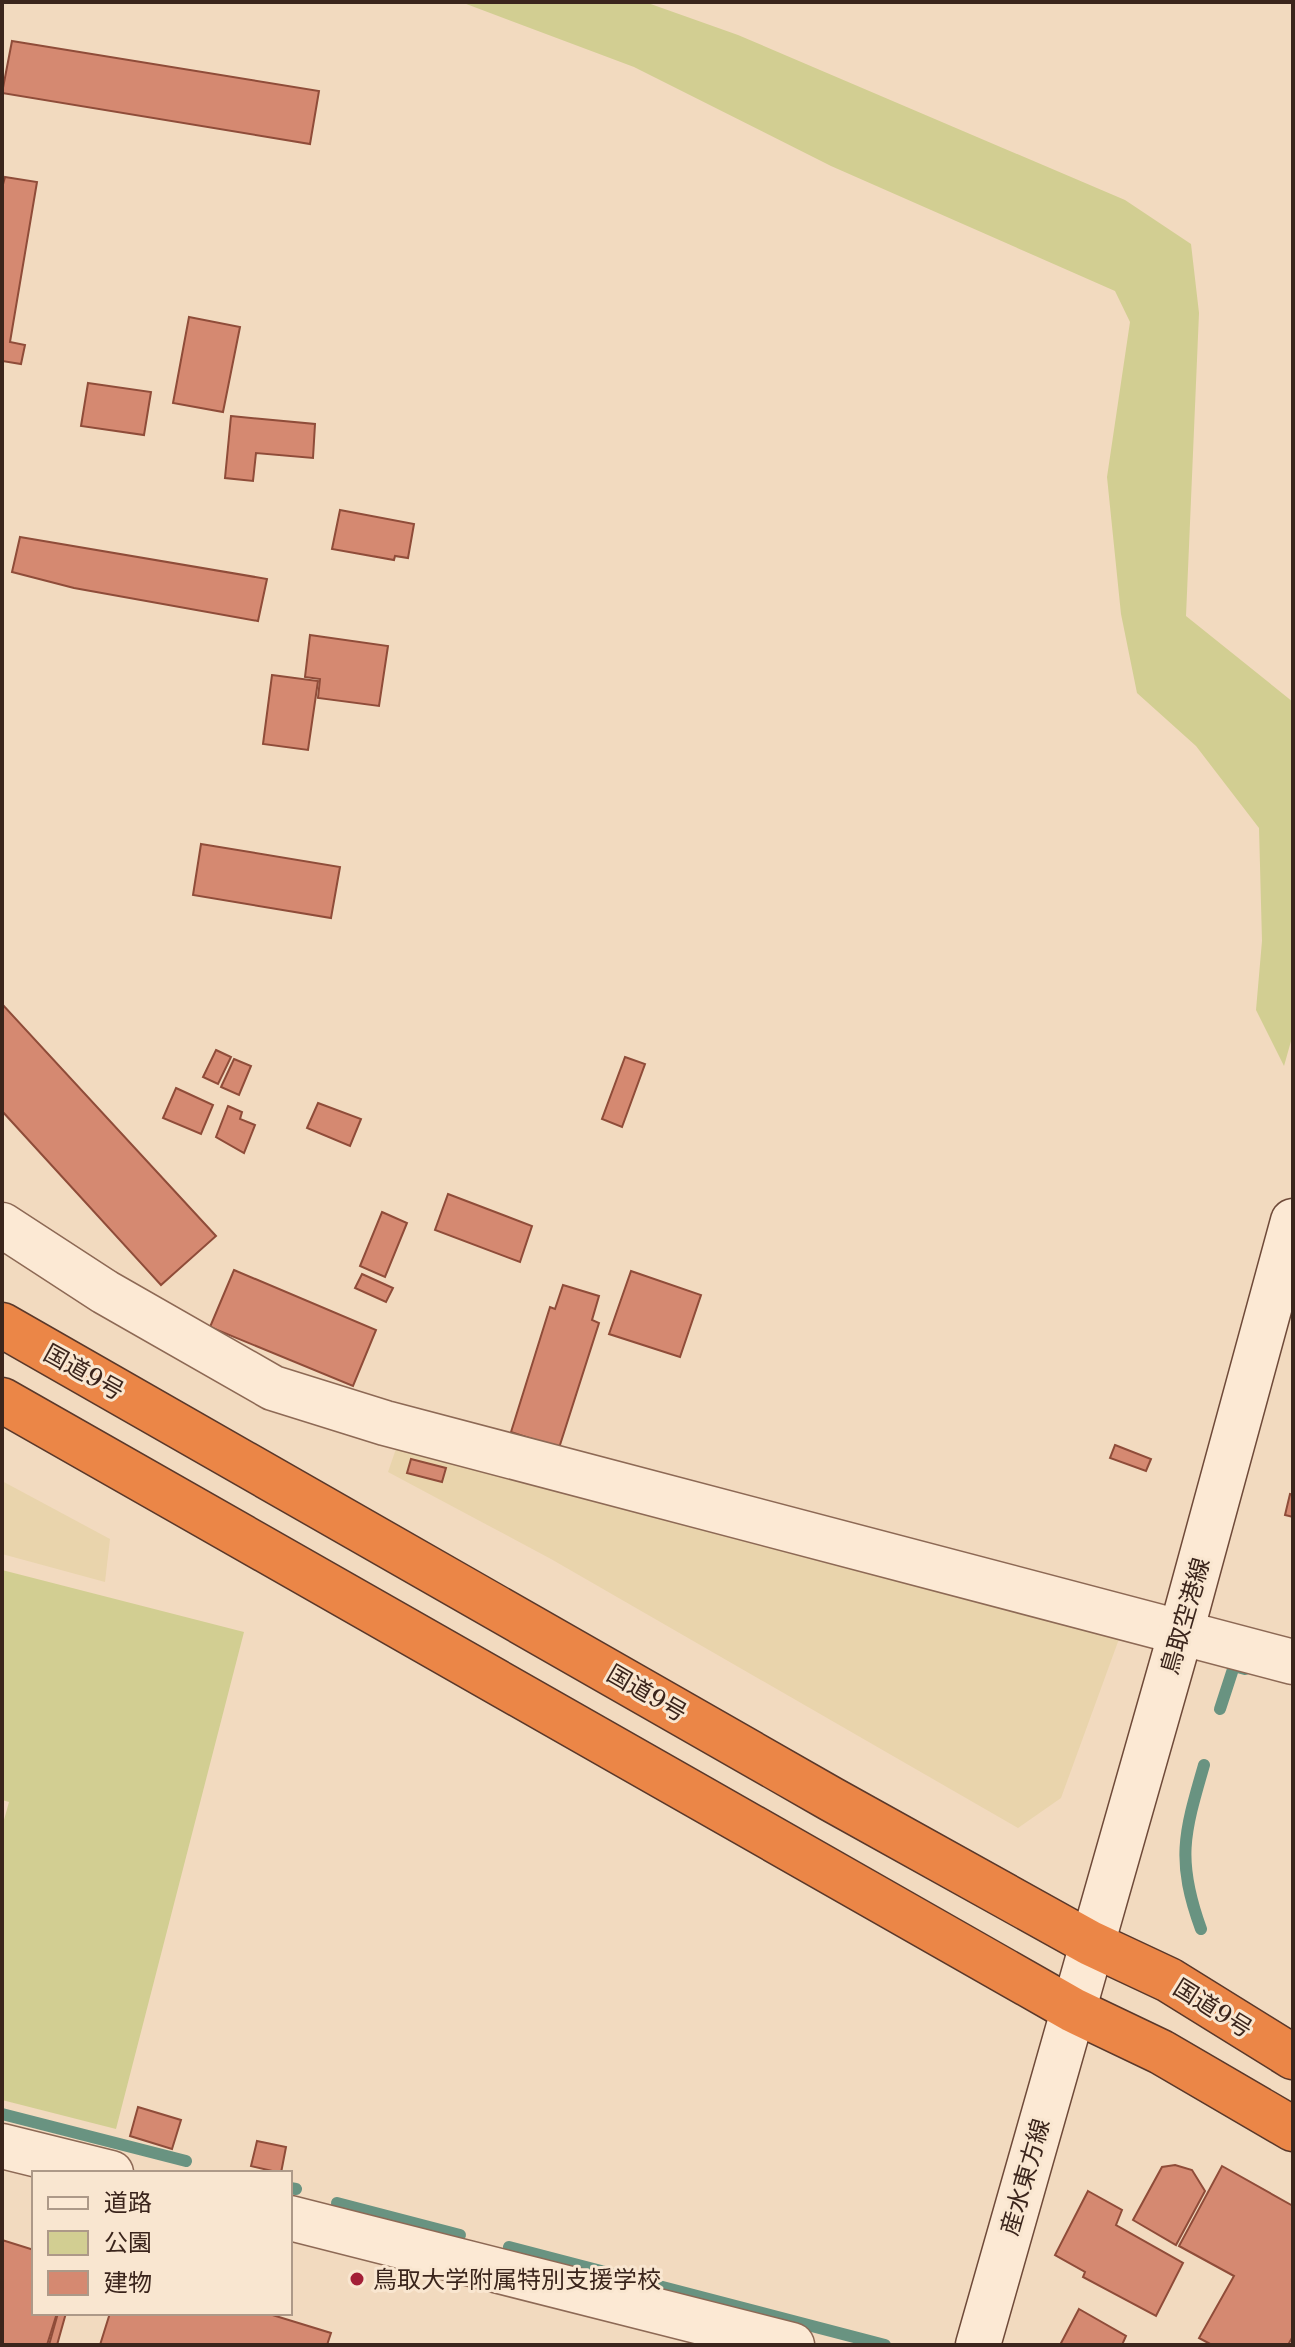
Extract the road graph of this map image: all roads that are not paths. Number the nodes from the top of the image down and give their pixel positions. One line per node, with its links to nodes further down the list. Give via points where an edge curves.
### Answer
1 (1293, 1221): 5 (street, 鳥取空港線)
2 (2, 1225): 5 (street, via 105,1292 273,1388 385,1423)
3 (2, 1325): 7 (highway, 国道9号)
4 (2, 1400): 8 (highway)
5 (1181, 1632): 6 (street); 7 (street, 鳥取空港線)
6 (1293, 1662)
7 (1090, 1943): 8 (street, 鳥取空港線); 9 (highway, 国道9号, via 1169,1980)
8 (1073, 2010): 10 (highway, via 1161,2052); 15 (street, 産水東方線)
9 (1293, 2057)
10 (1293, 2129)
11 (2, 2146): 12 (street)
12 (103, 2171)
13 (292, 2219): 14 (street)
14 (792, 2345)
15 (978, 2345)

